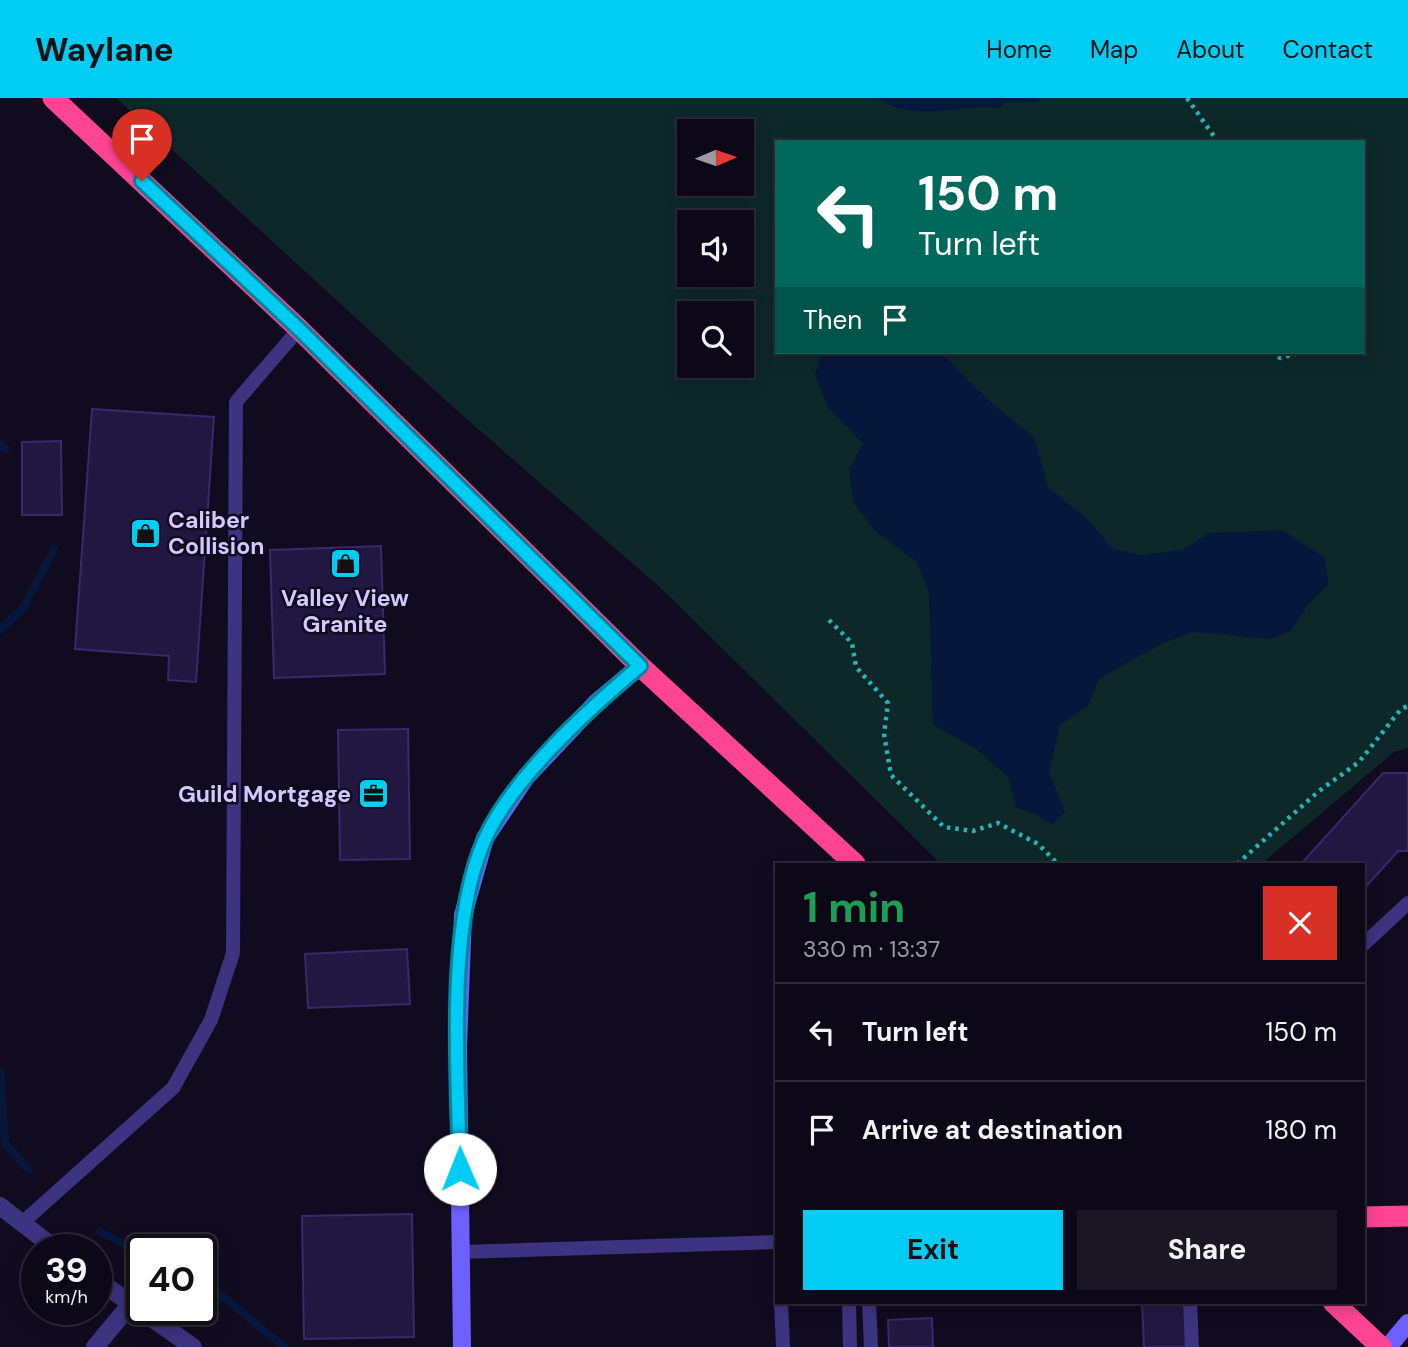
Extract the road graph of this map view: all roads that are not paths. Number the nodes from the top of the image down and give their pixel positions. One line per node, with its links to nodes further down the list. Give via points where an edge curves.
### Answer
1 (53, 98): 2 (highway)
2 (299, 329): 3 (highway); 10 (lane, via 236,402 233,953 211,1020 173,1088)
3 (640, 666): 4 (highway); 13 (street, via 526,777 485,838 463,915 458,1046)
4 (854, 863)
5 (1408, 903): 6 (lane)
6 (1365, 943)
7 (0, 1206): 10 (street)
8 (1408, 1216): 9 (highway)
9 (1365, 1217)
10 (22, 1223): 11 (street)
11 (36, 1234)
12 (775, 1242): 13 (lane)
13 (461, 1252): 26 (street)
14 (112, 1291): 15 (street)
15 (126, 1302)
16 (781, 1304): 27 (lane)
17 (849, 1304): 28 (lane)
18 (869, 1304): 29 (lane)
19 (1190, 1304): 30 (lane)
20 (1335, 1304): 31 (highway)
21 (126, 1310): 25 (street)
22 (1408, 1323): 32 (street)
23 (156, 1325): 24 (street)
24 (181, 1344)
25 (94, 1347)
26 (462, 1347)
27 (783, 1347)
28 (850, 1347)
29 (871, 1347)
30 (1192, 1347)
31 (1381, 1347)
32 (1388, 1347)

